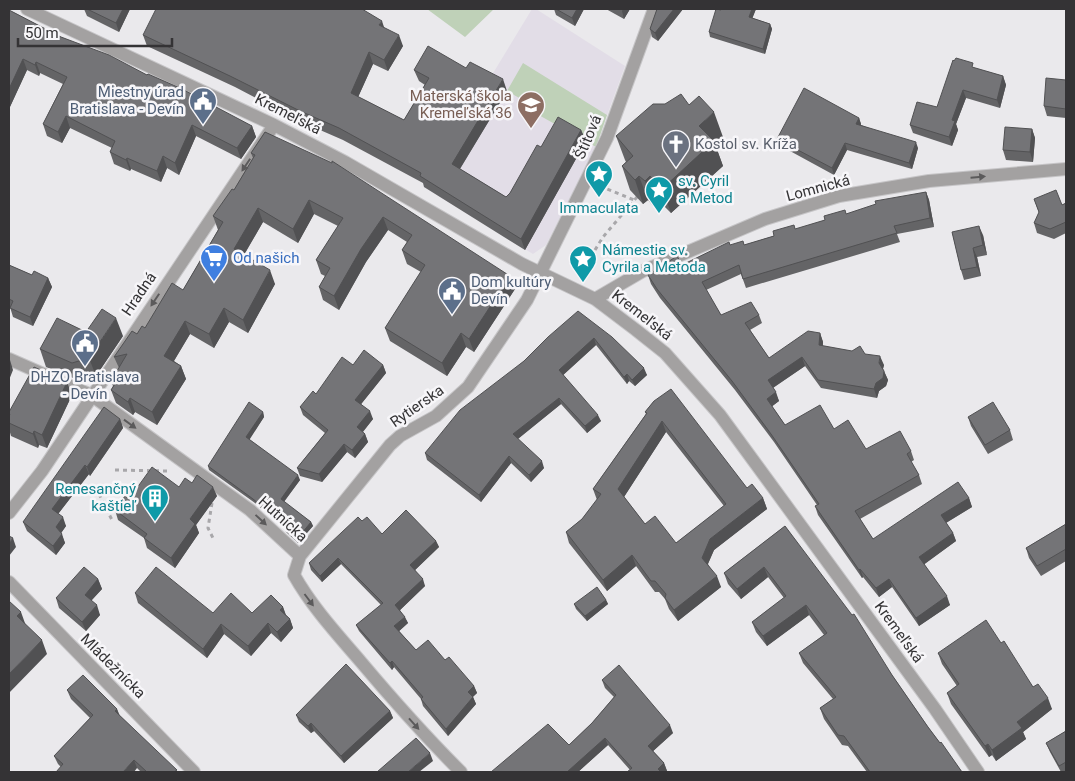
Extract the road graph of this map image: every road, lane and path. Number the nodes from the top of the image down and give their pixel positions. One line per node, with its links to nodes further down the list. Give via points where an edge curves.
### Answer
1 (28, 9): 3 (street, Kremeľská)
2 (654, 9): 5 (street, Štítová, via 607,138)
3 (274, 124): 7 (street, Kremeľská); 10 (street, Hradná, one-way to 10)
4 (1066, 169): 8 (street, Lomnická, one-way to 4, via 643,271 766,219 839,196 930,181)
5 (587, 180): 6 (path, via 636,199); 7 (street, Štítová)
6 (595, 250)
7 (539, 273): 8 (street, Kremeľská); 20 (street, Rytierska, via 527,300 468,387 436,416 390,445)
8 (595, 299): 24 (street, Kremeľská, via 665,353 720,415)
9 (9, 359): 10 (street, Hutnícka)
10 (91, 395): 13 (street, Hradná, via 42,471); 20 (street, Hutnícka, one-way to 20, via 250,510)
11 (115, 470): 12 (path)
12 (172, 471)
13 (22, 494): 15 (street); 17 (street)
14 (99, 494): 18 (path)
15 (9, 495)
16 (206, 498): 19 (path, via 213,504 208,528)
17 (9, 512)
18 (113, 522)
19 (213, 538)
20 (300, 556): 23 (street, Hutnícka, one-way to 23, via 294,575 306,596 417,727)
21 (9, 582): 22 (street, Mládežnícka)
22 (194, 772)
23 (461, 772)
24 (978, 772)

